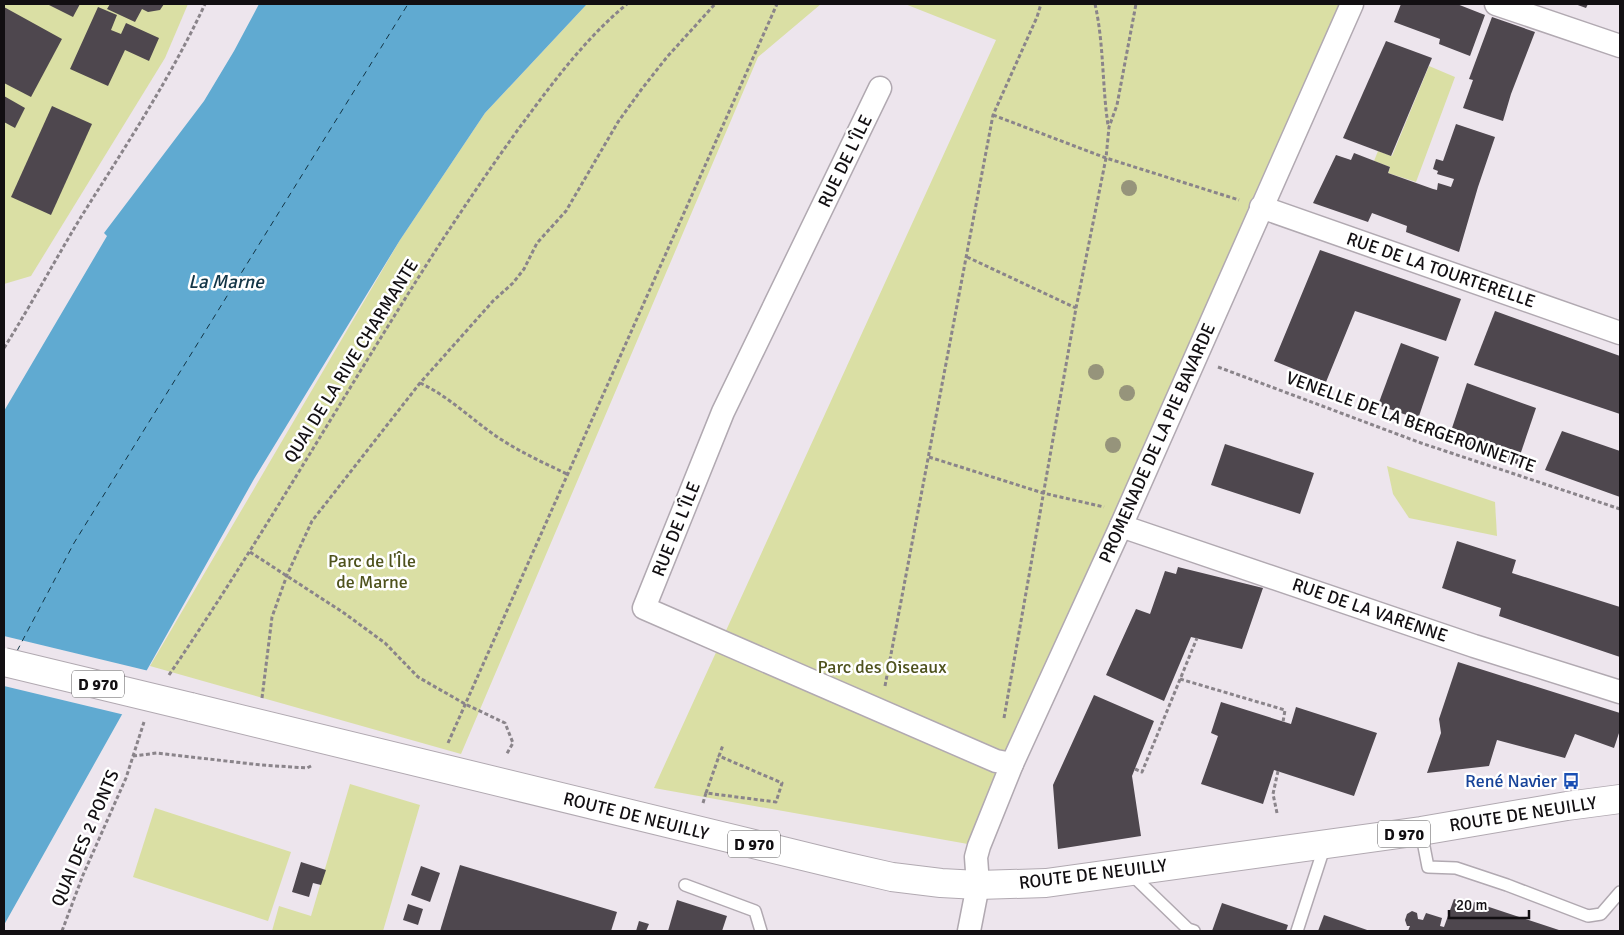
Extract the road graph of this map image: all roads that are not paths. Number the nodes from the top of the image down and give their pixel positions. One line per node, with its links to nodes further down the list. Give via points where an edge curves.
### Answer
1 (1352, 4): 5 (street, PROMENADE DE LA PIE BAVARDE)
2 (1496, 4): 3 (street)
3 (1620, 46)
4 (880, 88): 10 (street, RUE DE L'ÎLE, via 723,412 644,608)
5 (1261, 208): 6 (street, RUE DE LA TOURTERELLE); 7 (street, PROMENADE DE LA PIE BAVARDE)
6 (1620, 333)
7 (1124, 519): 9 (street, RUE DE LA VARENNE, via 1474,646); 10 (street, PROMENADE DE LA PIE BAVARDE)
8 (4, 662): 16 (main road, ROUTE DE NEUILLY / D 970, bridge, via 892,877)
9 (1620, 692)
10 (1004, 762): 16 (street, PROMENADE DE LA PIE BAVARDE, via 978,846)
11 (1620, 798): 12 (main road, ROUTE DE NEUILLY / D 970)
12 (1421, 831): 13 (main road, ROUTE DE NEUILLY / D 970); 17 (lane, via 1428,867 1456,868 1588,916 1601,914)
13 (1325, 844): 14 (main road, ROUTE DE NEUILLY / D 970); 21 (lane)
14 (1129, 872): 16 (main road, ROUTE DE NEUILLY / D 970, via 1046,883); 20 (lane, via 1188,929)
15 (685, 885): 18 (lane, via 755,911)
16 (978, 885): 19 (street, PROMENADE DE LA PIE BAVARDE)
17 (1620, 892)
18 (761, 931)
19 (969, 931)
20 (1194, 931)
21 (1297, 931)

